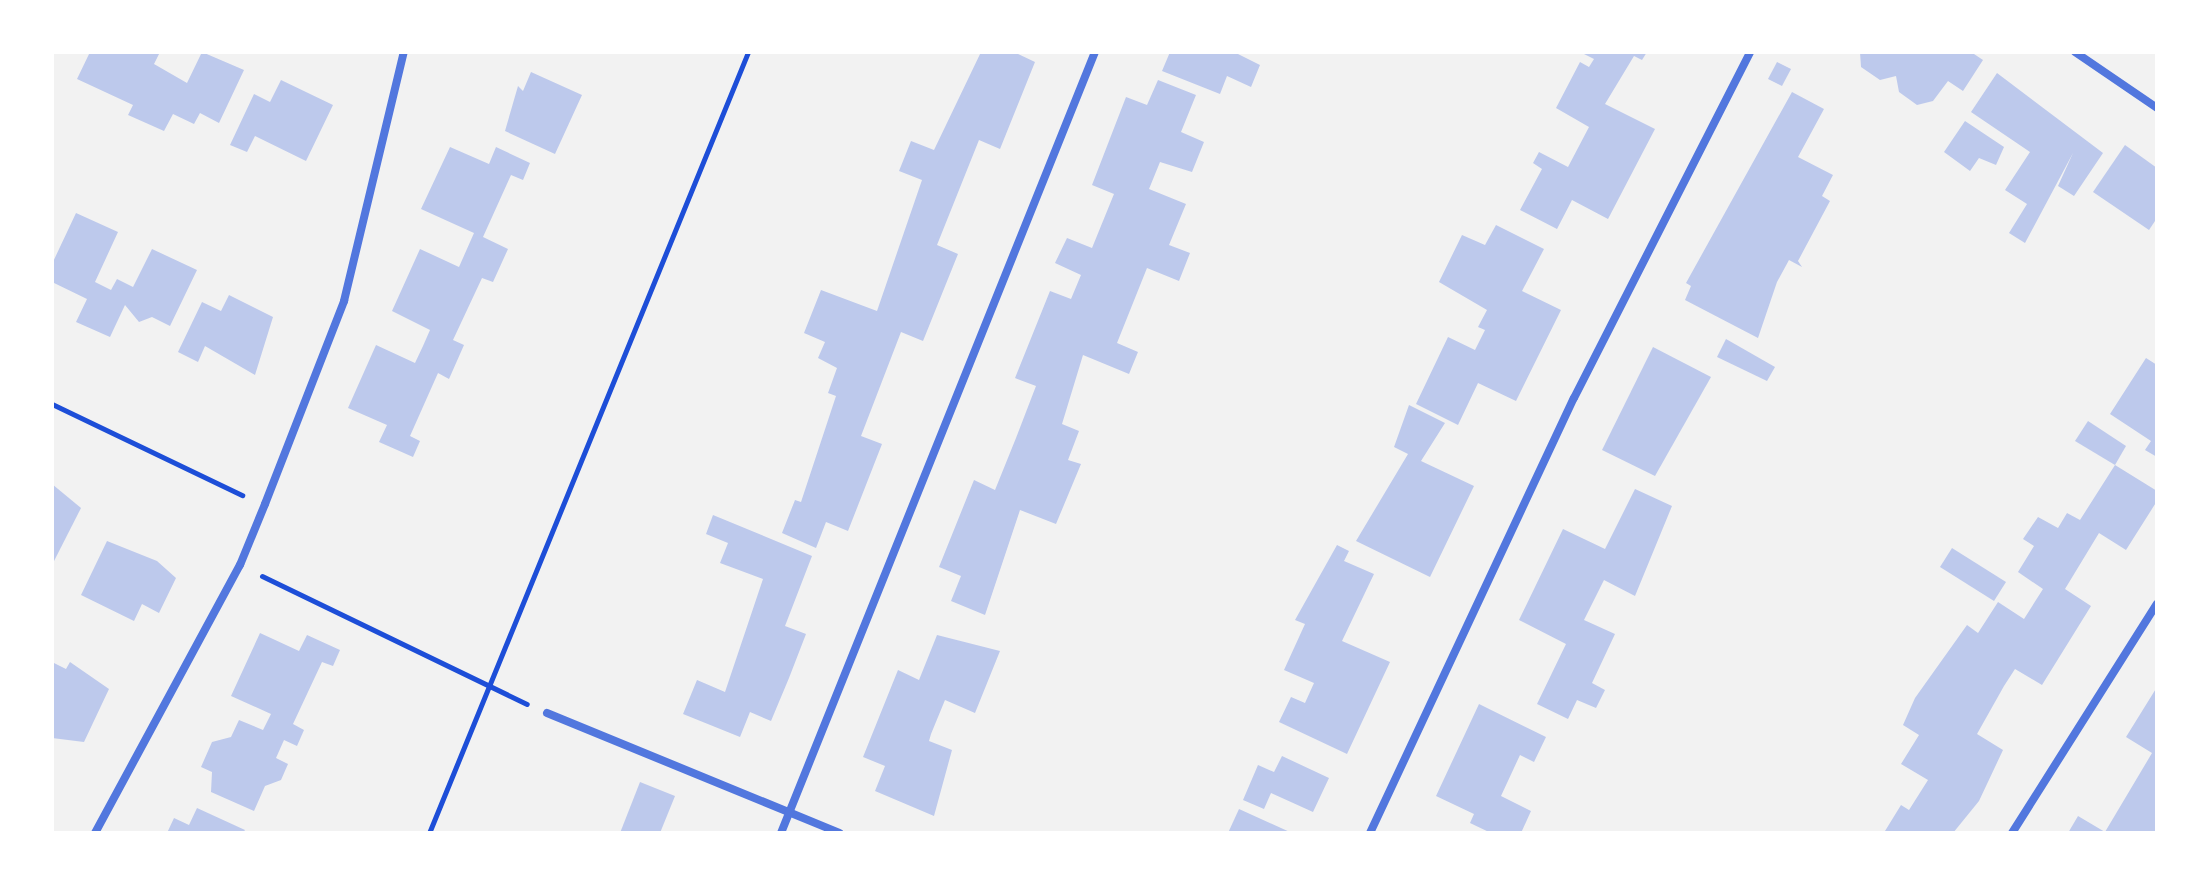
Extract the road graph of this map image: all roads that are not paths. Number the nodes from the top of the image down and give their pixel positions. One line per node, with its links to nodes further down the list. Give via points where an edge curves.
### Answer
1 (404, 52): 9 (street, via 344,301 265,504 240,565)
2 (1095, 52): 8 (street)
3 (1750, 52): 12 (street, via 1567,412)
4 (2075, 52): 5 (street)
5 (2157, 108)
6 (2157, 604): 13 (street)
7 (547, 713): 8 (street)
8 (789, 814): 10 (street); 11 (street)
9 (95, 833)
10 (781, 833)
11 (839, 833)
12 (1370, 833)
13 (2012, 833)

